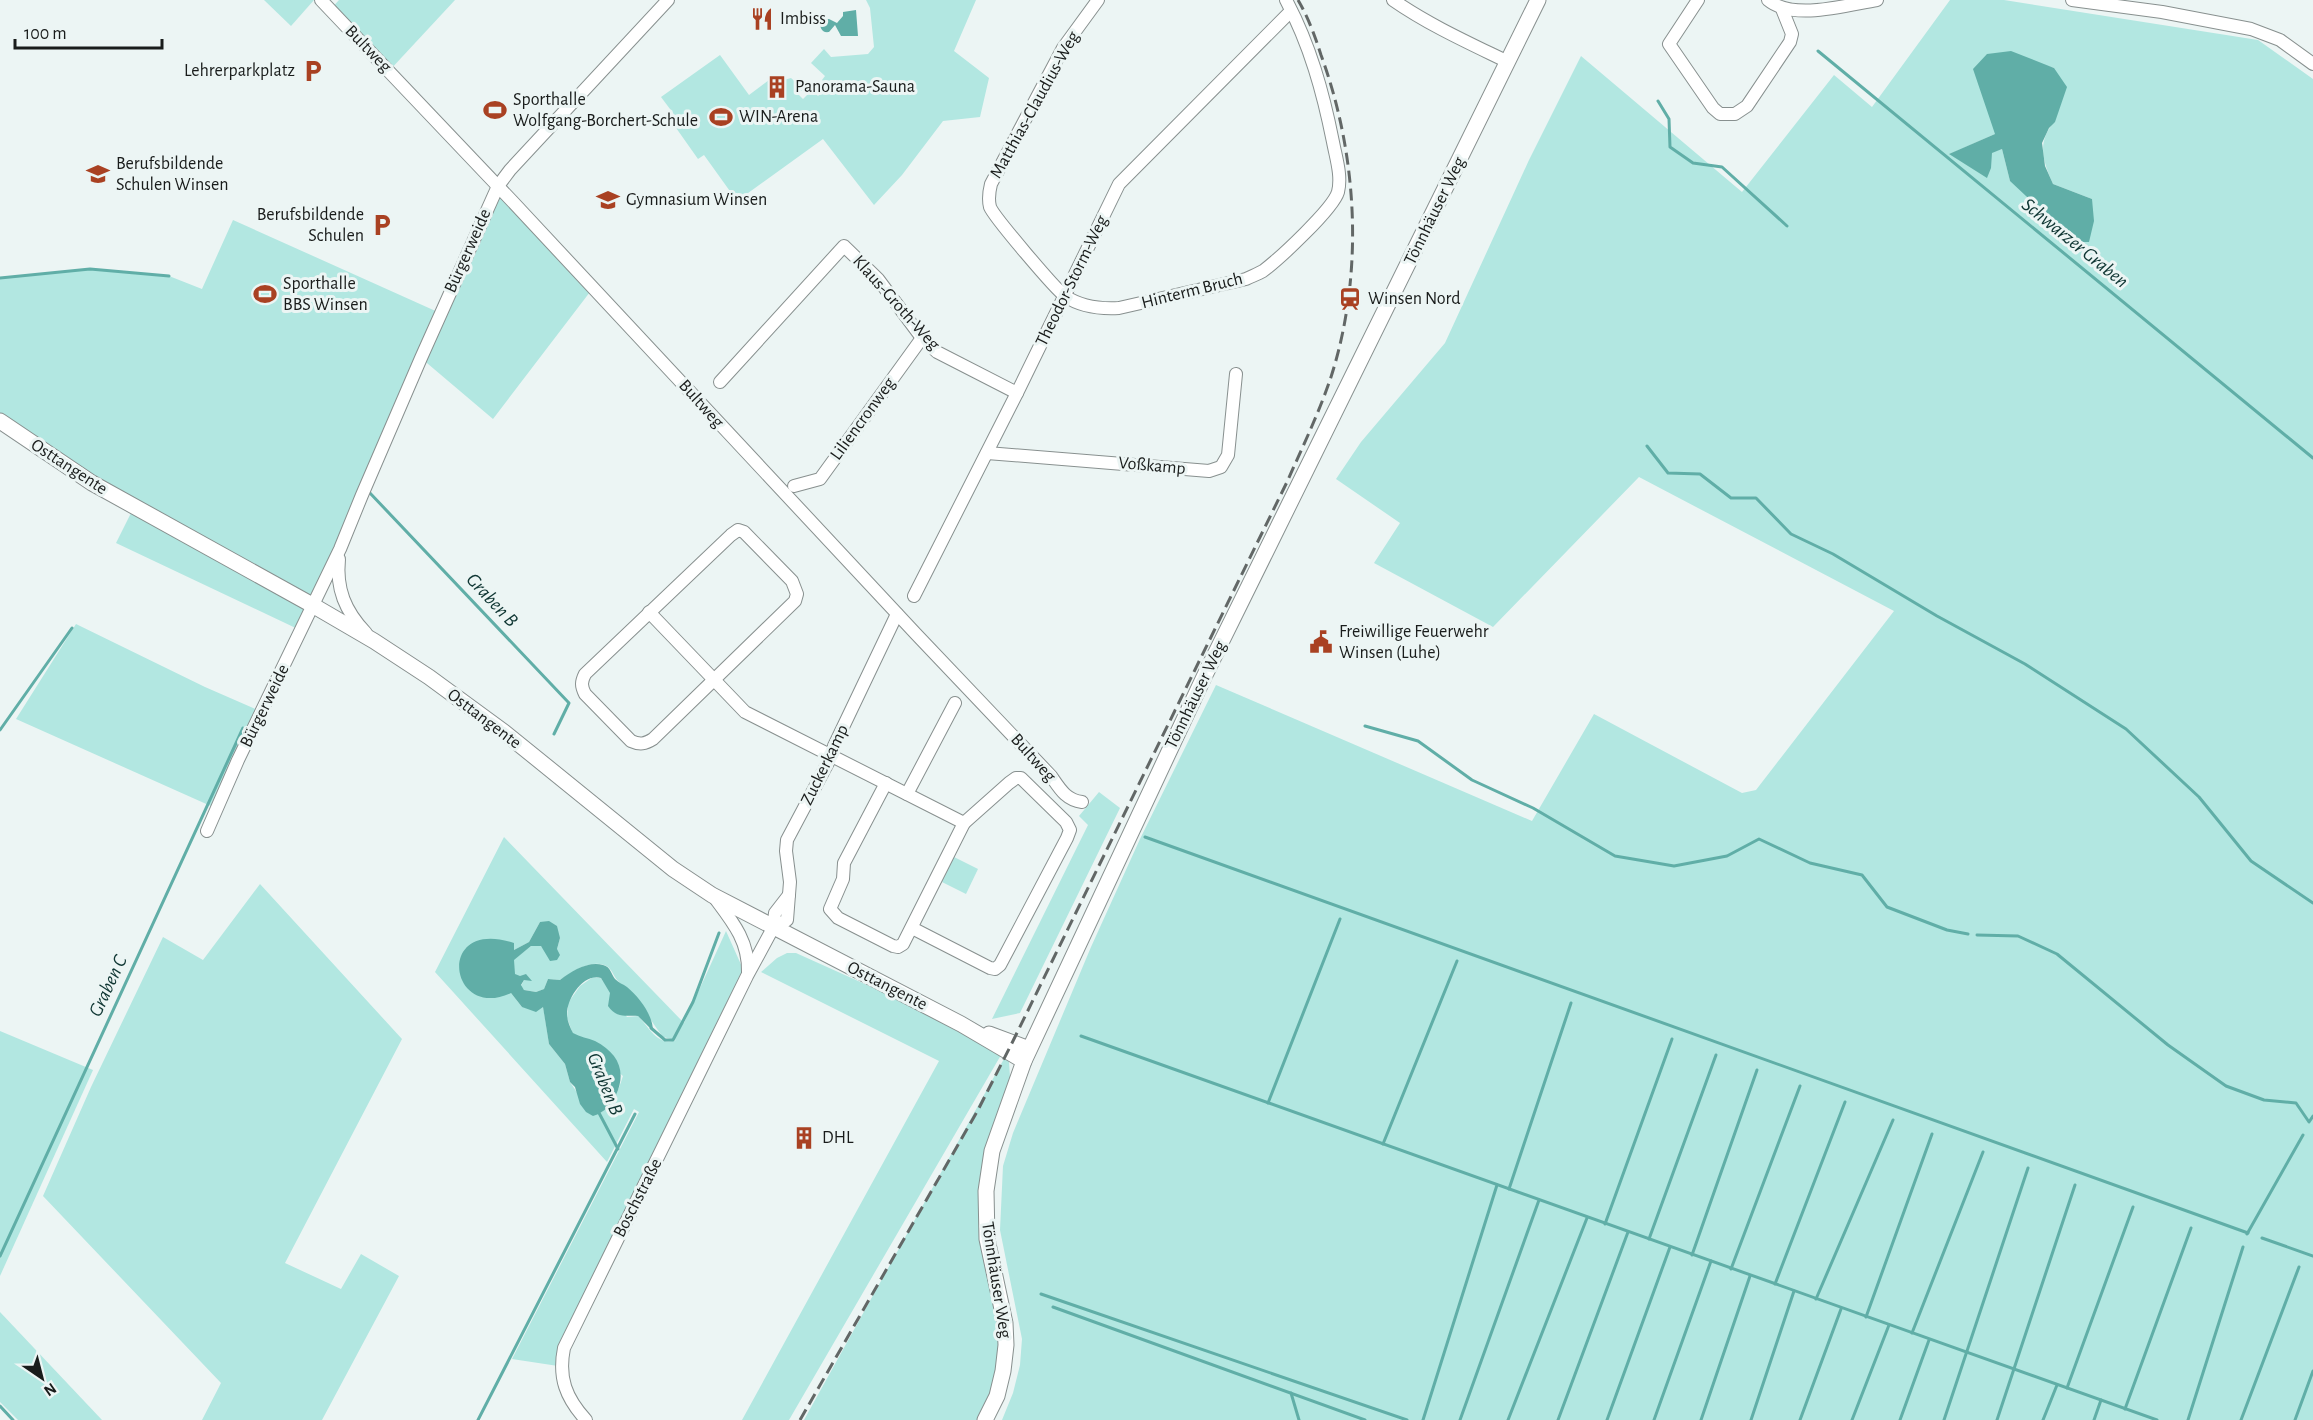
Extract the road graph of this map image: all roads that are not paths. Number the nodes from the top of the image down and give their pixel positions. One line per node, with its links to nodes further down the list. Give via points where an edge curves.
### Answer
1 (321, 0): 14 (street, Bultweg)
2 (668, 0): 14 (street, Bürgerweide)
3 (1098, 0): 15 (street, Matthias-Claudius-Weg, via 1063,48 991,184 988,197 995,217)
4 (1393, 0): 12 (street)
5 (1538, 0): 12 (main road, Tönnhäuser Weg)
6 (1698, 0): 11 (street, via 1669,44 1720,114 1735,114 1747,106 1790,42 1792,34)
7 (1768, 0): 11 (street)
8 (1877, 0): 11 (street, via 1797,11)
9 (2072, 0): 13 (street, via 2251,29 2280,40)
10 (1288, 5): 15 (street, Theodor-Storm-Weg, via 1119,184); 15 (street, Hinterm Bruch, via 1315,67 1340,177 1338,193 1329,207 1272,264 1246,279 1119,309 1100,309)
11 (1782, 9)
12 (1508, 62): 43 (main road, Tönnhäuser Weg, via 1204,677)
13 (2313, 64)
14 (498, 186): 23 (street, Bürgerweide); 27 (street, Bultweg)
15 (1064, 296): 19 (street, Theodor-Storm-Weg)
16 (922, 338): 18 (street, Klaus-Groth-Weg, via 878,279 844,246); 19 (street, Klaus-Groth-Weg, via 937,352); 22 (street, Liliencronweg, via 820,479)
17 (1236, 374): 21 (street, Voßkamp, via 1228,455 1221,467 1209,471)
18 (720, 382)
19 (1017, 393): 21 (street, Theodor-Storm-Weg)
20 (0, 422): 25 (main road, Osttangente, via 92,483)
21 (987, 453): 24 (street, Theodor-Storm-Weg)
22 (794, 486)
23 (340, 549): 25 (street, Bürgerweide); 30 (street, Bürgerweide, via 342,599 358,625)
24 (914, 596)
25 (314, 606): 30 (main road, Osttangente); 38 (street, Bürgerweide)
26 (649, 612): 31 (street); 31 (street, via 585,674 585,694 637,744 653,739); 31 (street, via 738,530 792,581 797,594 795,601)
27 (897, 614): 28 (street, Bultweg); 29 (street, Zuckerkamp)
28 (916, 634): 29 (street); 36 (street, Bultweg, via 1051,776 1062,793 1072,801)
29 (886, 640): 33 (street, Zuckerkamp)
30 (374, 641): 39 (main road, Osttangente, via 465,702 651,852)
31 (713, 680): 33 (street, via 745,712)
32 (955, 703): 35 (street)
33 (831, 757): 34 (street); 40 (street, Zuckerkamp, via 788,840 789,896 775,913)
34 (885, 783): 35 (street); 41 (street, via 844,863 843,879 830,909 838,918 898,947 907,940)
35 (907, 794): 37 (street)
36 (1082, 802)
37 (964, 823): 41 (street); 41 (street, via 1021,777 1070,830 995,969)
38 (207, 831)
39 (712, 896): 40 (main road, Osttangente); 42 (street, via 737,928 748,960)
40 (773, 928): 42 (street, Boschstraße); 43 (main road, Osttangente)
41 (912, 928)
42 (747, 976): 44 (street, Boschstraße, via 564,1348 561,1371 565,1389)
43 (1026, 1055): 45 (main road, Tönnhäuser Weg, via 992,1151 988,1180 987,1239 1006,1345 997,1396)
44 (586, 1420)
45 (985, 1420)

